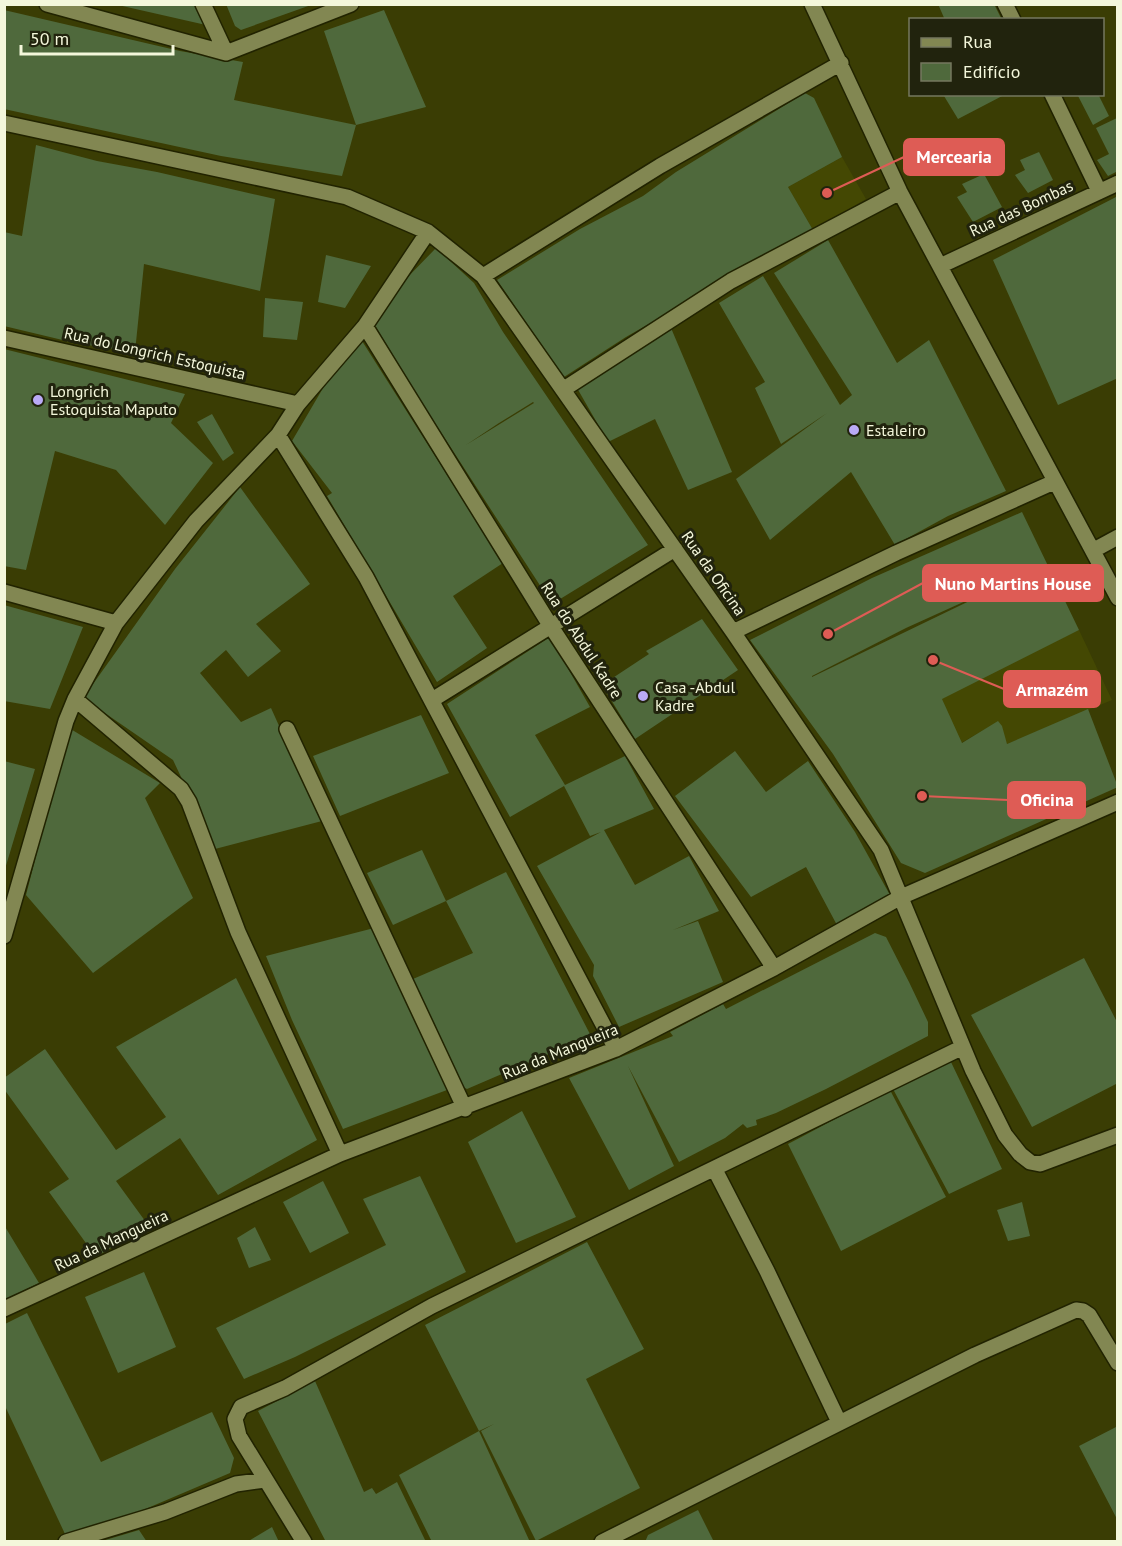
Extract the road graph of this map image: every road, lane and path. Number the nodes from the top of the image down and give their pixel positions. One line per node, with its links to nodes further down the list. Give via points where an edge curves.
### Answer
1 (47, 4): 7 (street)
2 (203, 4): 7 (street)
3 (351, 4): 7 (street)
4 (812, 4): 8 (street)
5 (1005, 4): 6 (street)
6 (1012, 18)
7 (226, 53)
8 (841, 63): 13 (street); 16 (street, via 660,166)
9 (1053, 96): 12 (street)
10 (4, 123): 14 (street, Rua da Oficina, via 347,197)
11 (1118, 183): 12 (street, Rua das Bombas)
12 (1099, 191): 15 (street, Rua das Bombas)
13 (900, 192): 15 (street); 19 (street, via 731,281)
14 (428, 232): 16 (street, Rua da Oficina); 17 (street)
15 (940, 266): 22 (street)
16 (483, 276): 19 (street, Rua da Oficina)
17 (365, 327): 20 (street); 29 (street, Rua do Abdul Kadre)
18 (4, 338): 20 (street, Rua do Longrich Estoquista)
19 (564, 389): 24 (street, Rua da Oficina)
20 (298, 404): 21 (street)
21 (278, 435): 28 (street, via 196,521); 32 (street, via 366,578)
22 (1054, 482): 25 (street); 30 (street, via 896,552)
23 (1118, 537): 25 (street)
24 (675, 549): 29 (street); 30 (street, Rua da Oficina)
25 (1094, 550): 27 (street)
26 (4, 592): 28 (street)
27 (1118, 598)
28 (116, 623): 31 (street)
29 (550, 625): 32 (street); 37 (street, Rua do Abdul Kadre)
30 (733, 632): 35 (street, Rua da Oficina, via 880,850)
31 (75, 699): 36 (street, via 57,748); 42 (street, via 181,789 189,802 238,933)
32 (432, 700): 39 (street)
33 (287, 729): 40 (street)
34 (1118, 802): 35 (street, Rua da Mangueira)
35 (901, 897): 37 (street, Rua da Mangueira); 38 (street, Rua da Oficina)
36 (4, 936)
37 (774, 968): 39 (street, Rua da Mangueira)
38 (963, 1047): 41 (street, Rua da Oficina, via 1005,1135 1030,1162 1040,1164); 43 (street)
39 (616, 1049): 40 (street, Rua da Mangueira)
40 (465, 1108): 42 (street, Rua da Mangueira)
41 (1118, 1136)
42 (340, 1154): 44 (street, Rua da Mangueira)
43 (714, 1170): 46 (street); 47 (street, via 466,1288 285,1388 241,1407 235,1419 239,1436)
44 (4, 1310)
45 (1118, 1363): 46 (street, via 1089,1315 1076,1310)
46 (838, 1422): 48 (street)
47 (266, 1480): 49 (street, via 236,1484 165,1512); 50 (street)
48 (625, 1537): 51 (street)
49 (66, 1542)
50 (304, 1542)
51 (602, 1542)

